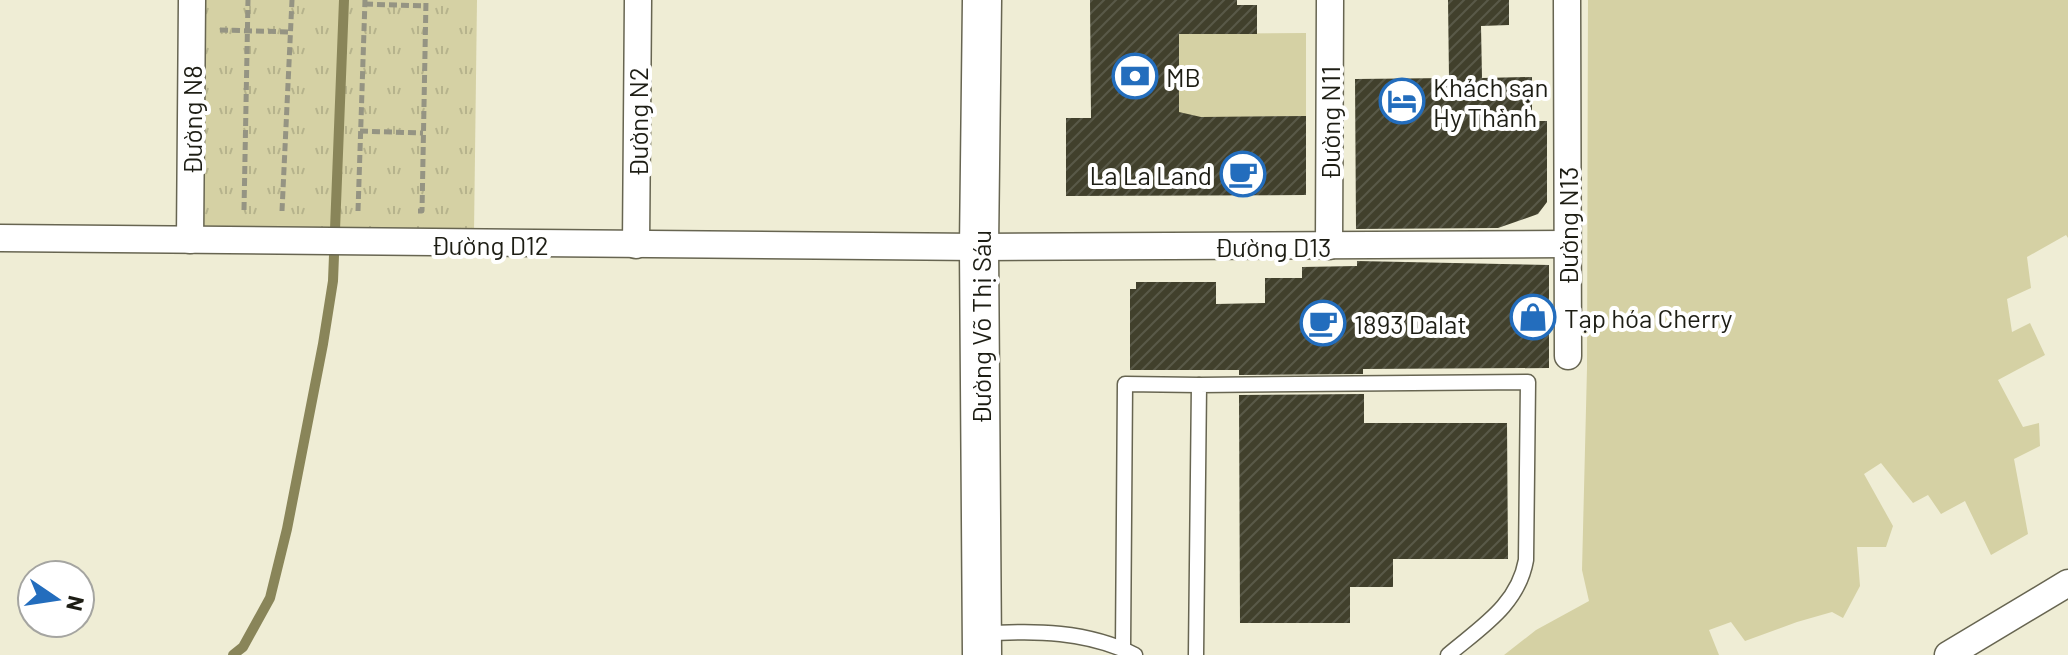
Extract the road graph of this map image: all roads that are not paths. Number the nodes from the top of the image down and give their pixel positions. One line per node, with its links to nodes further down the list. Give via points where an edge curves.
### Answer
1 (192, 0): 7 (street, Đường N8)
2 (638, 0): 9 (street, Đường N2)
3 (982, 0): 11 (main road, Đường Võ Thị Sáu)
4 (1330, 0): 10 (street, Đường N11)
5 (1567, 0): 8 (street, Đường N13)
6 (0, 238): 7 (street, Đường D12)
7 (190, 240): 9 (street, Đường D12)
8 (1567, 244): 10 (street, Đường D13); 12 (street, Đường N13)
9 (636, 245): 11 (street, Đường D12)
10 (1329, 246): 11 (street, Đường D13)
11 (979, 247): 15 (main road, Đường Võ Thị Sáu)
12 (1568, 356)
13 (1199, 385): 16 (lane, via 1125,384); 17 (lane); 18 (lane, via 1528,382 1524,573 1510,600)
14 (2068, 583): 19 (street)
15 (982, 644): 16 (lane, via 1012,631 1043,632 1098,640)
16 (1129, 652)
17 (1196, 655)
18 (1448, 655)
19 (1948, 655)

